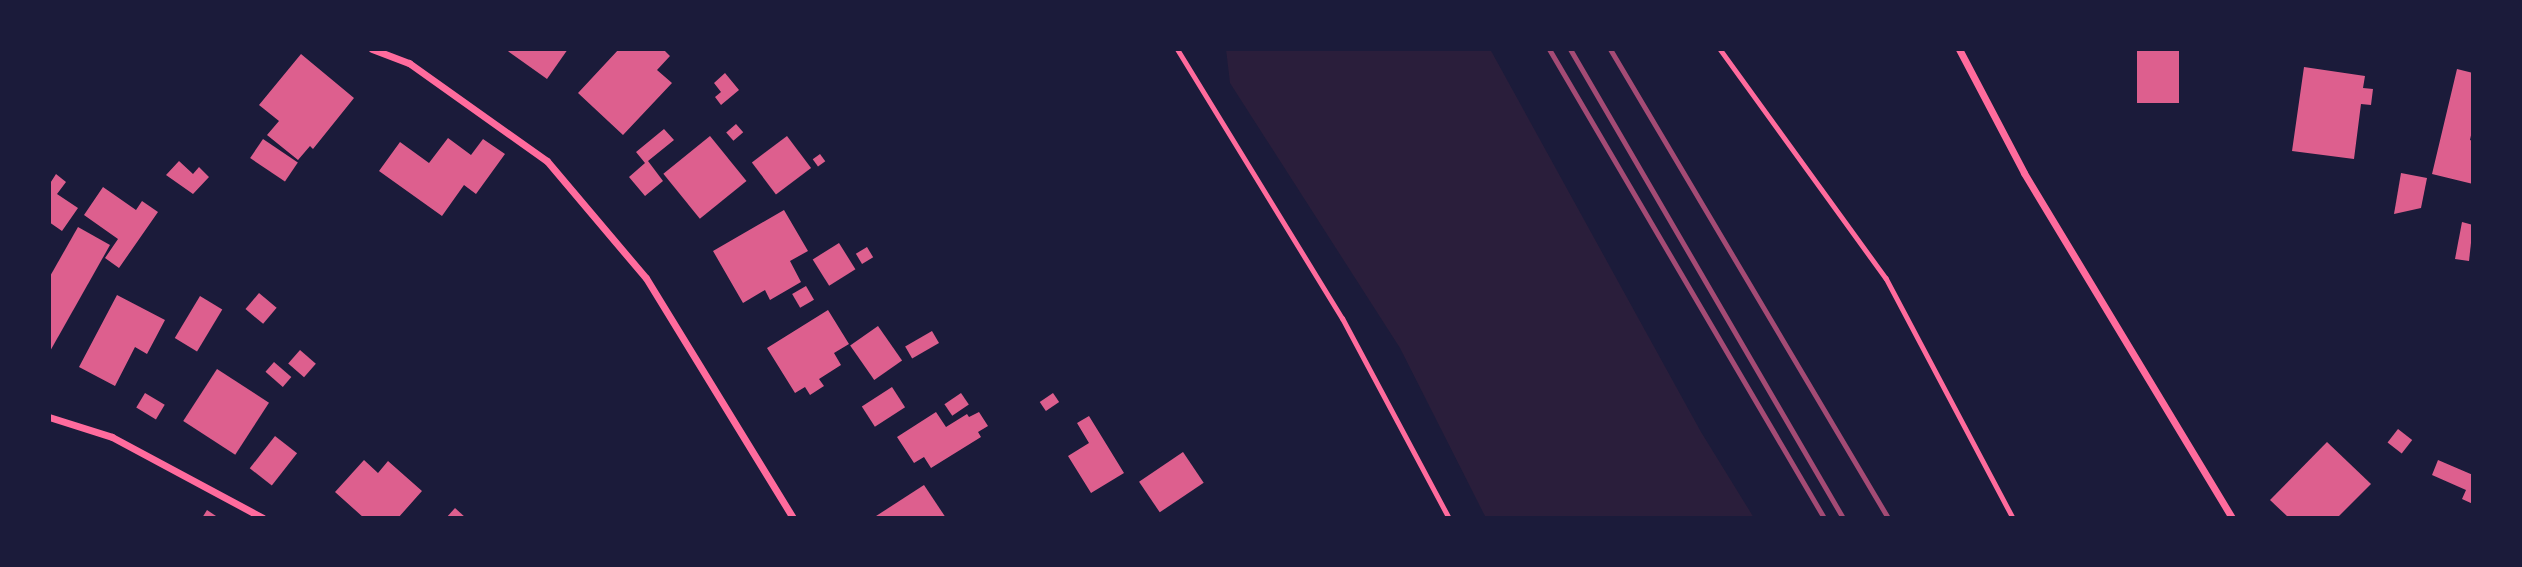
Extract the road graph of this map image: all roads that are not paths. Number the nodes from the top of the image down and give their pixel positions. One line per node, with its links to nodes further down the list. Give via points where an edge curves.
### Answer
1 (372, 49): 6 (street, via 409,63 547,161 646,278)
2 (1177, 49): 7 (lane, via 1342,318)
3 (1959, 49): 8 (street, via 2024,173)
4 (49, 417): 5 (street, via 112,437)
5 (263, 518)
6 (793, 518)
7 (1449, 518)
8 (2232, 518)

